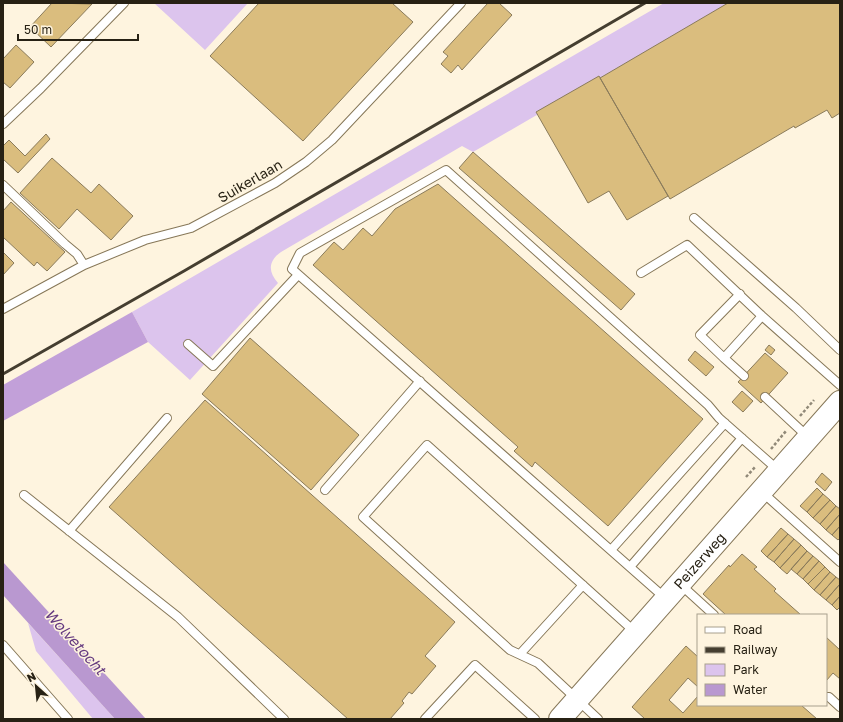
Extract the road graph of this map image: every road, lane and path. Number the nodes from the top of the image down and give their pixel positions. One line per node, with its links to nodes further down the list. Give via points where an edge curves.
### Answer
1 (124, 3): 3 (lane)
2 (461, 3): 6 (lane, Suikerlaan, via 332,140 306,162 275,183 191,228 145,240)
3 (3, 124)
4 (3, 185): 6 (lane, via 77,254)
5 (694, 218): 13 (lane)
6 (84, 265): 10 (lane, Suikerlaan)
7 (641, 273): 9 (lane, via 687,245)
8 (298, 275): 12 (lane, via 213,366); 16 (lane); 21 (lane, via 292,269 300,253 446,170 708,405)
9 (740, 294): 11 (lane); 14 (lane, via 700,335)
10 (3, 308)
11 (762, 316): 14 (lane); 17 (lane)
12 (188, 344)
13 (840, 350)
14 (724, 358): 15 (lane)
15 (744, 376)
16 (420, 381): 25 (lane); 29 (lane)
17 (840, 385)
18 (766, 397): 23 (lane)
19 (840, 402): 23 (street, Peizerweg)
20 (167, 418): 28 (lane)
21 (725, 424): 22 (lane); 29 (lane)
22 (742, 438): 24 (lane); 31 (lane)
23 (808, 438): 24 (street, Peizerweg)
24 (779, 471): 26 (street, Peizerweg)
25 (325, 490)
26 (762, 492): 30 (lane); 33 (street, Peizerweg)
27 (24, 495): 28 (lane)
28 (69, 531): 42 (lane, via 178,618)
29 (611, 550): 31 (lane)
30 (840, 562)
31 (630, 567): 33 (lane)
32 (583, 585): 35 (lane); 37 (lane); 37 (lane, via 427,445 363,517 510,650)
33 (673, 591): 34 (lane); 35 (street, Peizerweg)
34 (712, 614)
35 (636, 633): 39 (street, Peizerweg)
36 (3, 645): 41 (lane)
37 (520, 654): 39 (lane, via 538,663)
38 (827, 697): 40 (lane)
39 (577, 700): 45 (street, Peizerweg); 46 (lane)
40 (840, 707)
41 (68, 719)
42 (284, 719)
43 (425, 719): 44 (lane, via 475,665)
44 (535, 719)
45 (560, 719)
46 (598, 719)

